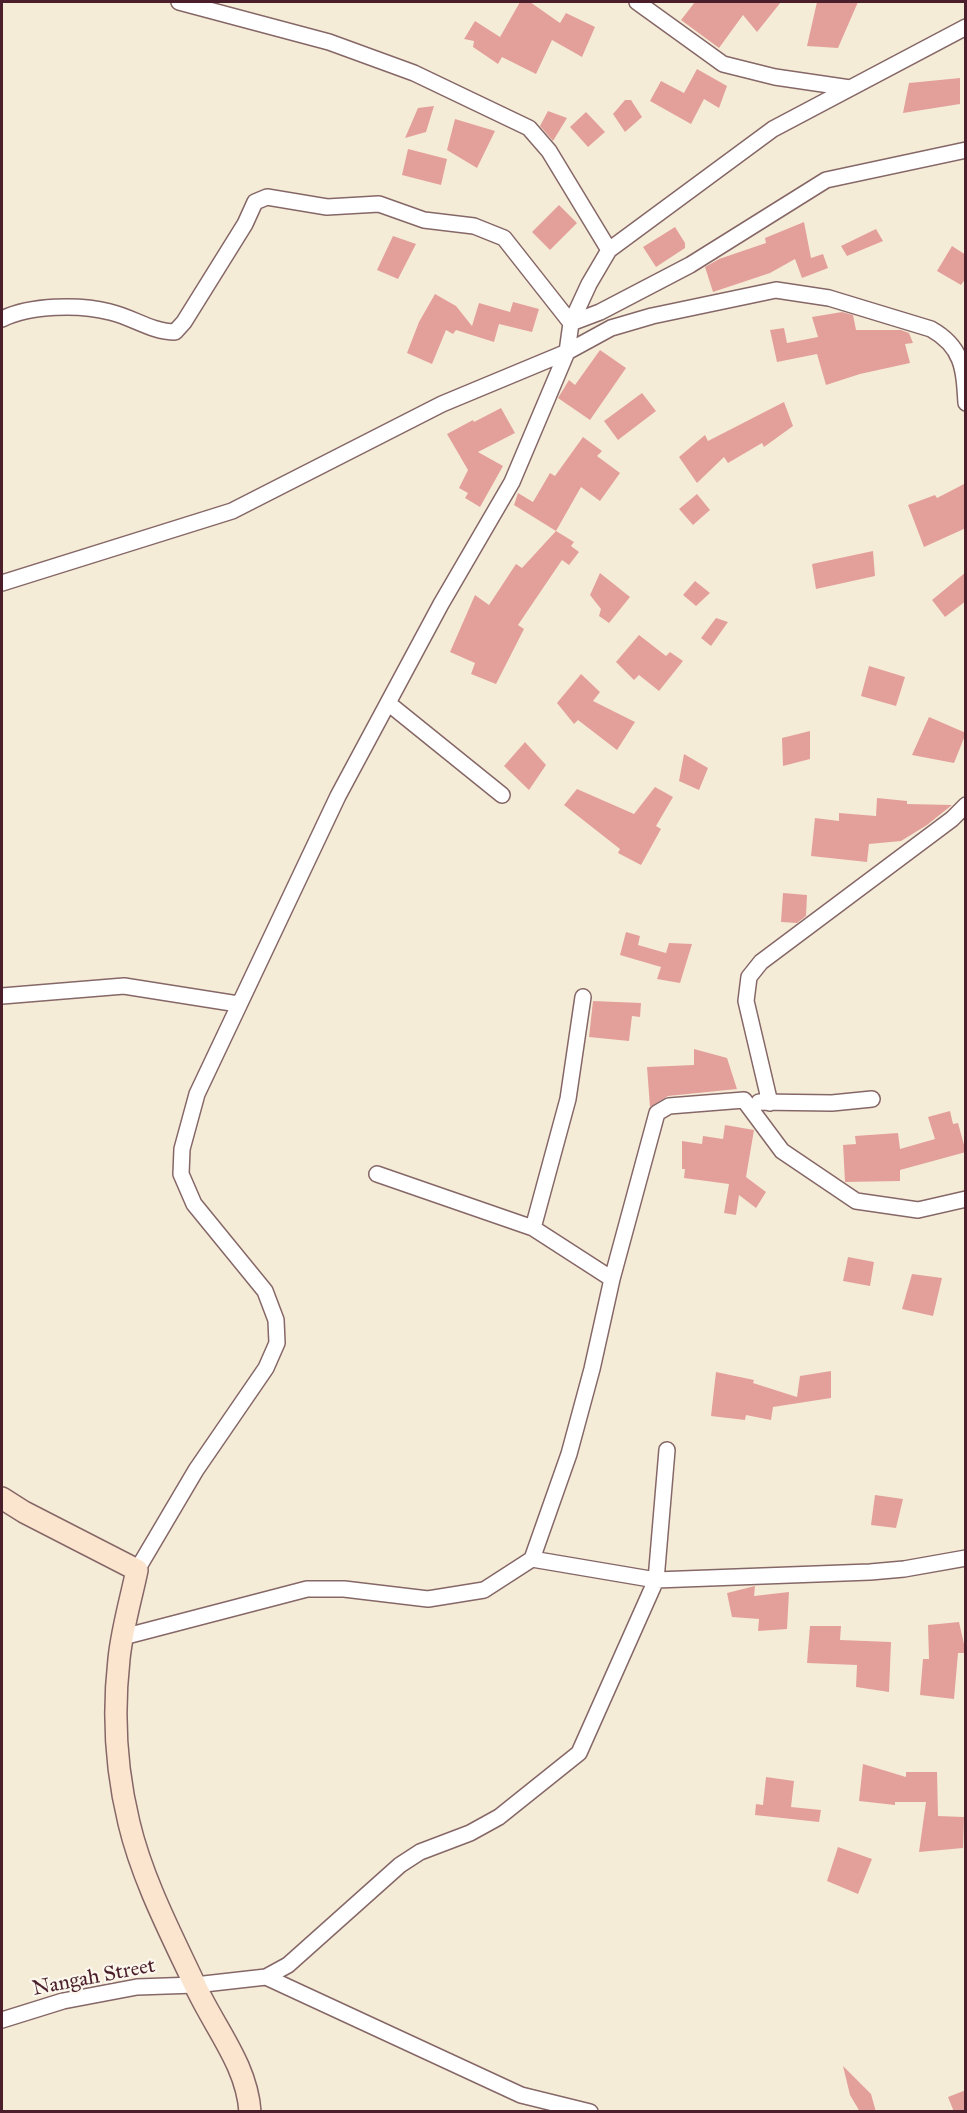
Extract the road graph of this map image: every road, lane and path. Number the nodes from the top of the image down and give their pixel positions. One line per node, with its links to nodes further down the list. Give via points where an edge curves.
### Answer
1 (179, 2): 6 (street, via 329,42 414,73 530,128 549,151)
2 (637, 2): 4 (street, via 723,64 775,77)
3 (966, 27): 4 (street)
4 (850, 88): 6 (street, via 773,129)
5 (966, 150): 8 (street, via 826,180 690,265)
6 (609, 250): 8 (street)
7 (2, 319): 8 (street, via 38,307 109,311 163,332 175,332 239,234 255,202 267,197 327,207 379,204 424,220 474,226 504,238)
8 (571, 324): 9 (street)
9 (567, 352): 10 (street, via 611,328 776,290 829,298 931,329 957,351); 11 (street, via 442,405 231,510); 12 (street, via 512,482)
10 (966, 403)
11 (2, 583)
12 (388, 703): 13 (street); 17 (street, via 338,796)
13 (502, 795)
14 (966, 805): 20 (street, via 760,962 749,977 746,1001)
15 (2, 996): 17 (street, via 124,986)
16 (582, 997): 23 (street, via 568,1099)
17 (238, 1004): 29 (street, via 197,1094 182,1149 181,1174 194,1204 265,1291 276,1320 277,1343 266,1368 196,1470)
18 (872, 1099): 20 (street, via 832,1104)
19 (744, 1100): 20 (street); 22 (street, via 782,1151 856,1201 918,1210); 24 (street, via 669,1106 657,1113)
20 (770, 1103)
21 (377, 1174): 23 (street)
22 (966, 1199)
23 (533, 1228): 24 (street)
24 (612, 1279): 28 (street, via 569,1454)
25 (667, 1450): 30 (street)
26 (2, 1498): 29 (street)
27 (966, 1558): 30 (street, via 870,1572)
28 (532, 1559): 30 (street); 31 (street, via 484,1590 428,1599 344,1589 307,1589)
29 (137, 1570): 31 (street)
30 (656, 1580): 32 (street, via 579,1753 499,1817 400,1865 288,1965)
31 (123, 1637): 33 (street, via 116,1710 129,1823 147,1876)
32 (266, 1977): 33 (street, Nangah Street); 36 (street, via 521,2095)
33 (195, 1986): 34 (street, Nangah Street, via 137,1987 63,2001); 35 (street, via 238,2064)
34 (2, 2020)
35 (250, 2112)
36 (590, 2112)

